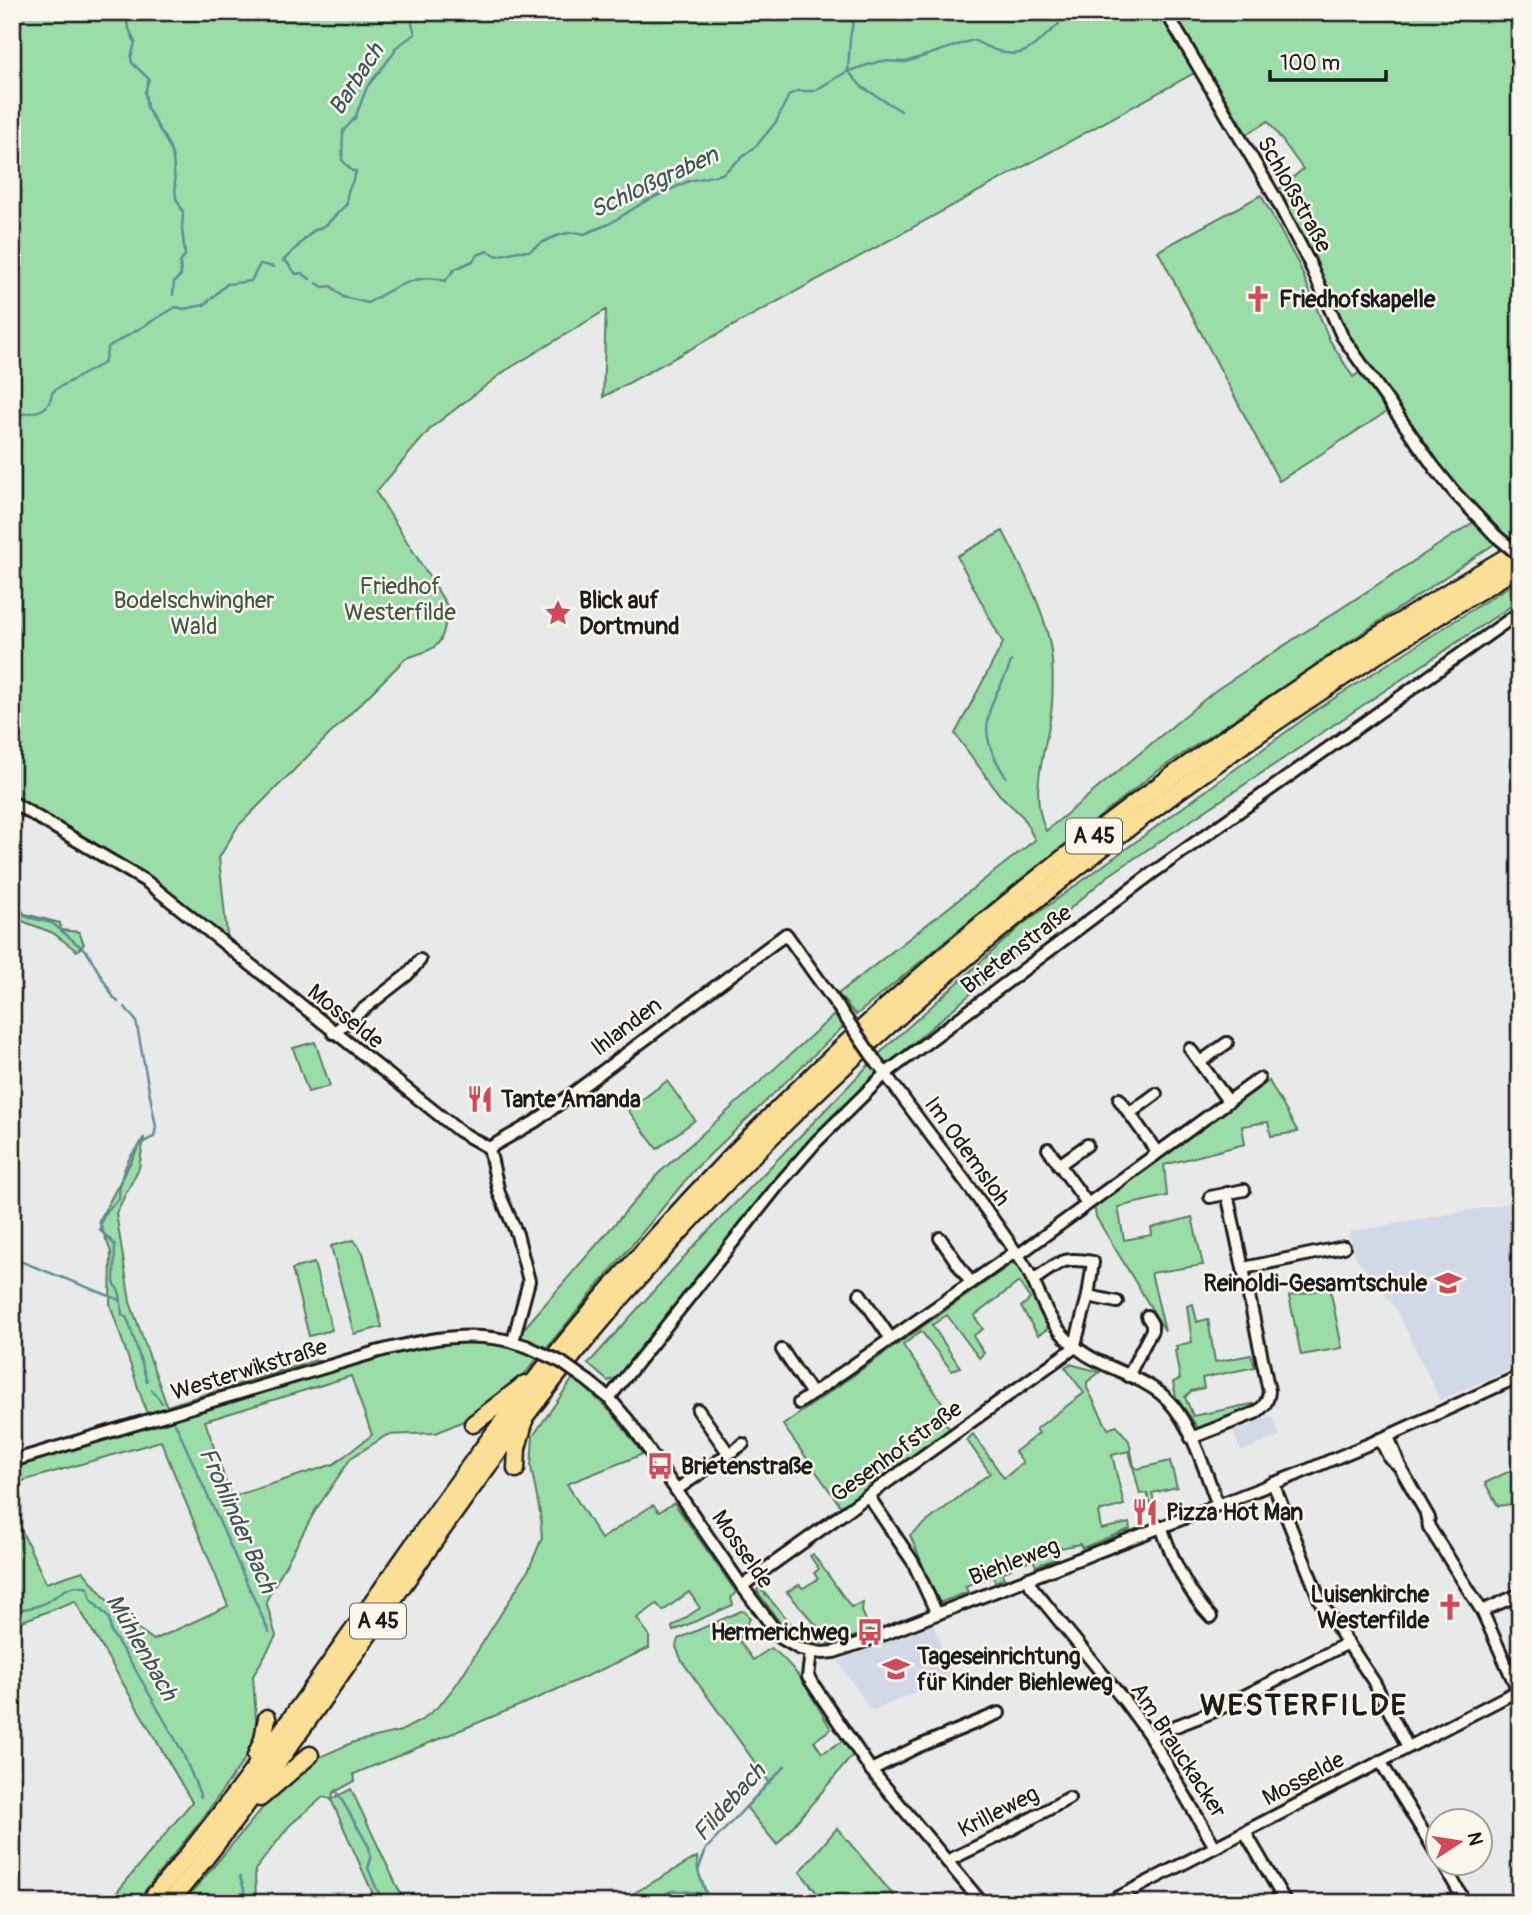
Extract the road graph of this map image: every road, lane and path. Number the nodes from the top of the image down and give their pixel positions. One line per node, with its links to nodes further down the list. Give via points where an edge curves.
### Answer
1 (1166, 12): 3 (street, Schloßstraße, bridge, via 1273,194 1342,336 1455,493)
2 (1520, 549): 42 (highway, A 45, via 1225,739 1079,847 940,959 818,1068 739,1147 637,1257)
3 (1520, 556)
4 (1520, 566): 49 (highway, A 45, via 1241,747 1097,852 942,976 830,1078 719,1189)
5 (1520, 612): 13 (street, Brietenstraße)
6 (12, 802): 9 (street, Mosselde, via 147,882)
7 (786, 933): 13 (street, Im Odemsloh, bridge); 20 (street, Ihlanden, via 536,1121)
8 (420, 960): 9 (street)
9 (333, 1033): 20 (street, Mosselde)
10 (1227, 1043): 12 (street)
11 (1190, 1049): 12 (street)
12 (1200, 1062): 17 (street)
13 (882, 1070): 30 (street, Im Odemsloh); 46 (street, Brietenstraße, via 780,1183)
14 (1259, 1079): 17 (street)
15 (1156, 1094): 18 (street)
16 (1119, 1099): 18 (street)
17 (1228, 1101): 22 (street)
18 (1130, 1113): 22 (street)
19 (1087, 1144): 23 (street)
20 (489, 1149): 39 (street, via 499,1193 528,1274 528,1289)
21 (1048, 1149): 23 (street)
22 (1157, 1152): 27 (street)
23 (1059, 1165): 27 (street)
24 (1244, 1190): 25 (street)
25 (1227, 1193): 26 (street); 31 (street)
26 (1210, 1197)
27 (1087, 1203): 30 (street)
28 (940, 1238): 33 (street)
29 (1344, 1247): 31 (street)
30 (1016, 1253): 32 (street, Im Odemsloh); 33 (street)
31 (1244, 1268): 51 (street, via 1268,1400 1255,1413)
32 (1033, 1280): 35 (street, via 1064,1260 1093,1262); 40 (street, Im Odemsloh, via 1050,1317)
33 (971, 1283): 38 (street)
34 (860, 1294): 38 (street)
35 (1088, 1296): 36 (street); 40 (street)
36 (1117, 1302)
37 (1147, 1316): 43 (street, via 1152,1330)
38 (891, 1339): 45 (street)
39 (507, 1340): 46 (street, Mosselde, bridge, via 561,1363); 55 (street, Westerwikstraße, via 453,1337 393,1348)
40 (1074, 1348): 43 (street, Im Odemsloh); 59 (street, Gesenhofstraße)
41 (782, 1350): 45 (street)
42 (541, 1372): 50 (highway); 78 (highway, A 45)
43 (1128, 1376): 51 (street, Im Odemsloh, via 1170,1402)
44 (1520, 1376): 52 (street)
45 (812, 1394): 47 (street)
46 (609, 1398): 58 (street, Mosselde)
47 (799, 1403)
48 (698, 1410): 54 (street)
49 (528, 1413): 56 (highway); 80 (highway, A 45)
50 (473, 1424)
51 (1191, 1438): 60 (street, Im Odemsloh)
52 (1384, 1438): 57 (street); 65 (street)
53 (743, 1444): 54 (street)
54 (729, 1454): 58 (street)
55 (12, 1461)
56 (516, 1469)
57 (1273, 1483): 60 (street, Biehleweg); 68 (street, via 1317,1595)
58 (676, 1490): 63 (street, Mosselde)
59 (869, 1497): 63 (street, Gesenhofstraße); 66 (street, via 914,1562)
60 (1218, 1505): 61 (street, Biehleweg)
61 (1161, 1526): 62 (street, Biehleweg); 67 (street, via 1175,1563)
62 (1028, 1578): 66 (street, Biehleweg); 73 (street, Am Brauckacker)
63 (742, 1586): 69 (street, Mosselde, via 780,1638)
64 (1520, 1594): 65 (street)
65 (1482, 1611): 70 (street)
66 (937, 1614): 69 (street, Biehleweg, via 834,1652)
67 (1211, 1618)
68 (1348, 1643): 73 (street, via 1215,1711); 74 (street)
69 (811, 1652): 77 (street, via 810,1681)
70 (1519, 1693): 74 (street, Mosselde)
71 (999, 1713): 77 (street)
72 (267, 1718): 78 (highway)
73 (1150, 1736): 83 (street, Am Brauckacker)
74 (1408, 1746): 76 (street, Mosselde)
75 (310, 1755): 80 (highway)
76 (1380, 1761): 81 (street, Mosselde); 82 (street)
77 (871, 1770): 84 (street)
78 (243, 1784): 86 (highway, A 45)
79 (1069, 1798): 84 (street, Krilleweg)
80 (228, 1829): 87 (highway, A 45)
81 (1245, 1832): 83 (street, Mosselde); 90 (street)
82 (1424, 1834)
83 (1215, 1847): 89 (street, Mosselde)
84 (947, 1860): 88 (street)
85 (1450, 1876): 91 (street, via 1461,1895)
86 (148, 1903)
87 (169, 1903)
88 (982, 1903)
89 (1107, 1903)
90 (1286, 1903)
91 (1458, 1903)

